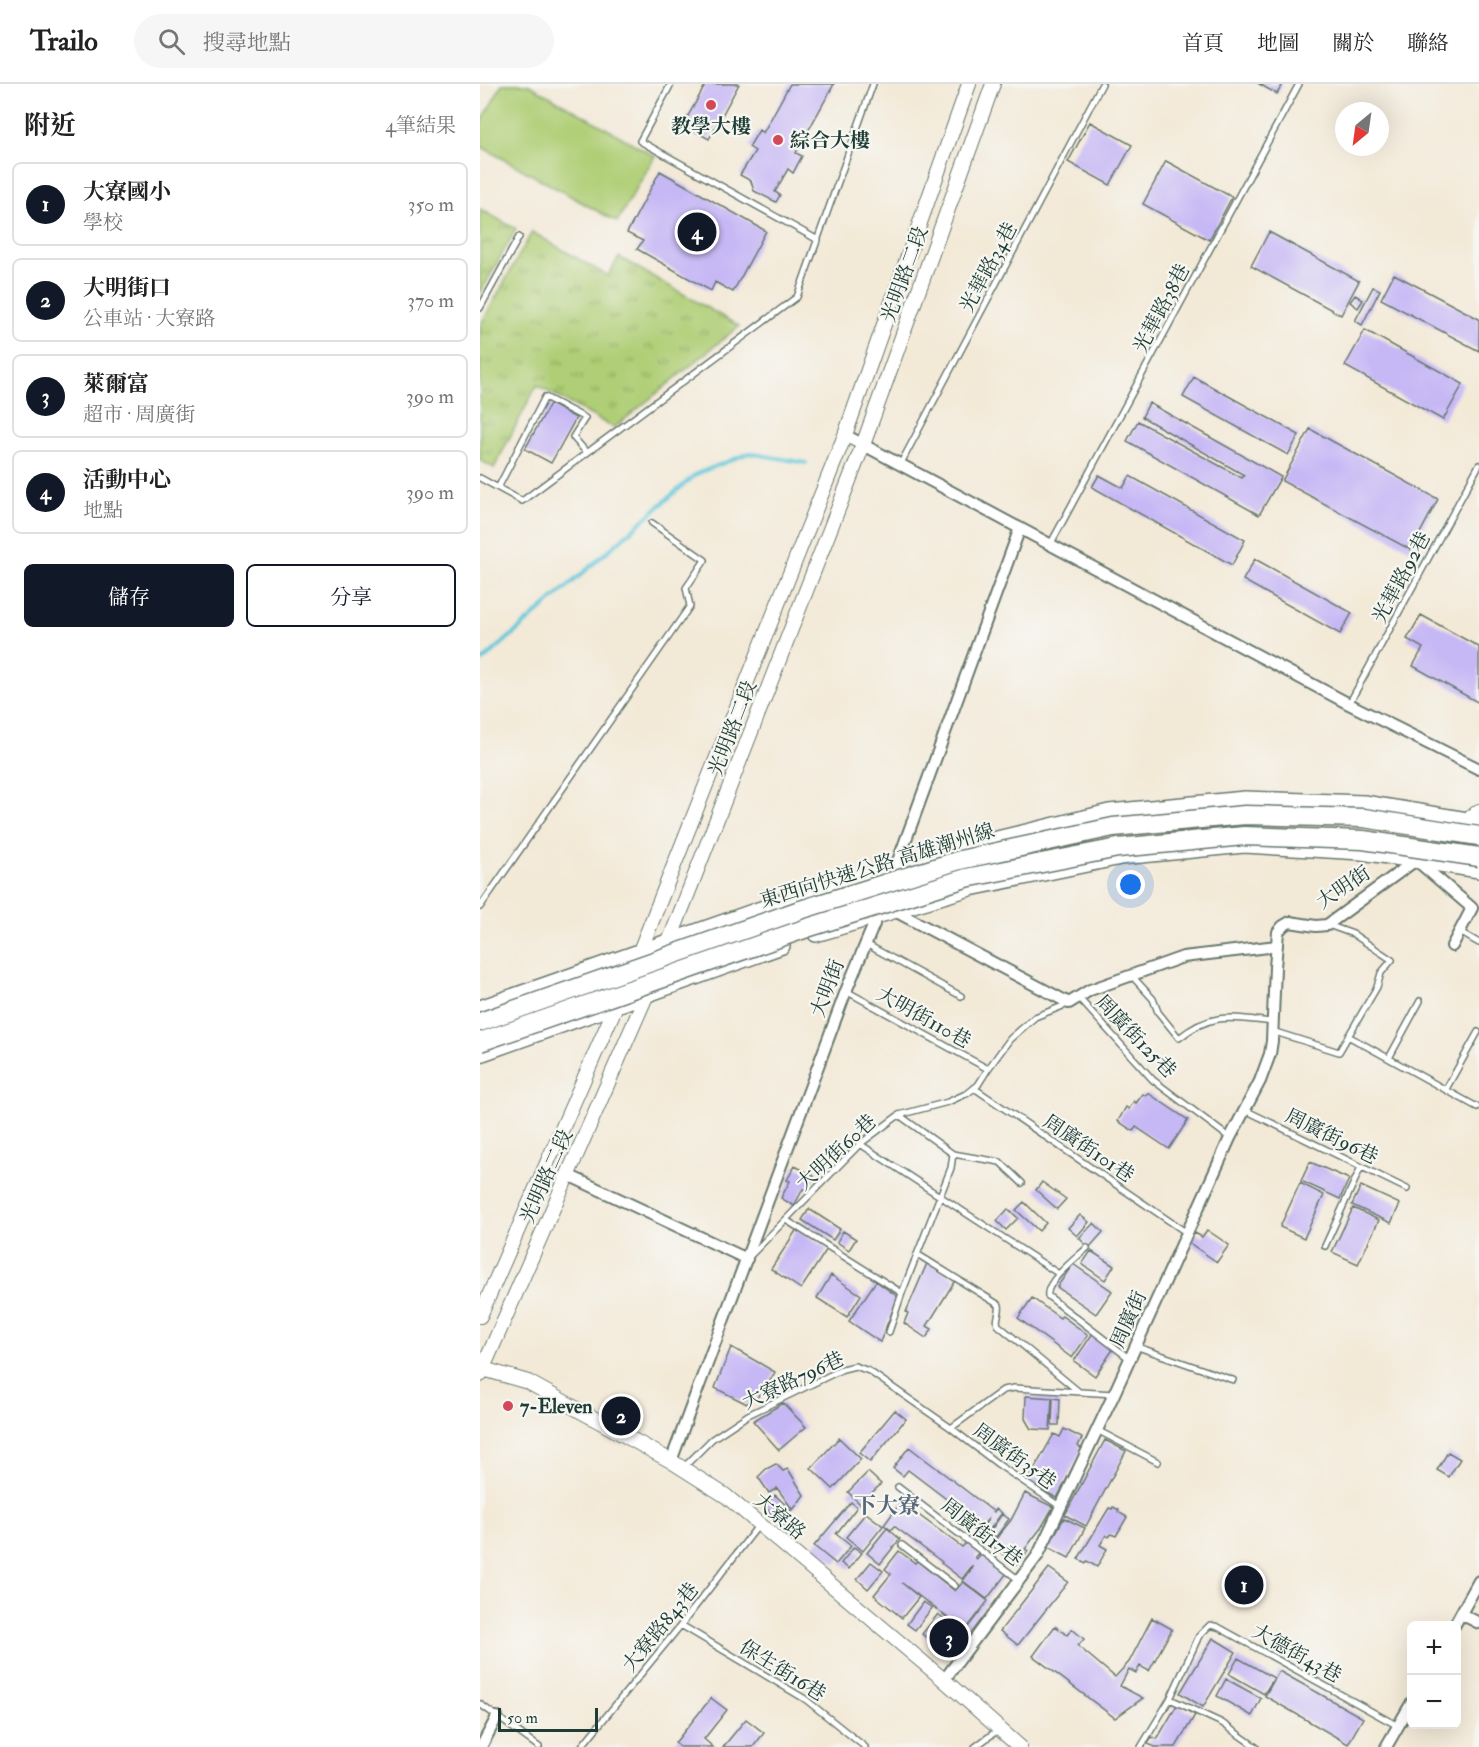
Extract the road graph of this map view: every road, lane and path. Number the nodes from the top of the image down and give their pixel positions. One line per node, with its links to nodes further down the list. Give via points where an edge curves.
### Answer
1 (671, 84): 8 (lane, via 640,141)
2 (873, 84): 8 (lane)
3 (969, 84): 10 (street, 光明路二段)
4 (993, 84): 11 (street, 光明路二段)
5 (1102, 84): 13 (lane, 光華路34巷)
6 (1299, 84): 19 (lane, 光華路38巷)
7 (519, 237): 9 (lane)
8 (818, 240): 12 (lane, via 797,297)
9 (480, 308)
10 (845, 435): 11 (street); 38 (street, 光明路二段)
11 (863, 445): 13 (street); 33 (street, 光明路二段)
12 (587, 453): 16 (lane, via 522,501); 16 (lane, via 573,437 585,418 545,396)
13 (900, 465): 18 (street)
14 (1479, 465): 20 (lane, 光華路92巷)
15 (480, 478): 16 (lane)
16 (498, 488)
17 (652, 523): 28 (lane, via 705,560 686,588 690,606)
18 (1020, 528): 19 (street); 26 (street, 大明街)
19 (1050, 545): 20 (street)
20 (1349, 704): 21 (street)
21 (1479, 769)
22 (1475, 818): 25 (street, 大明街); 26 (main road, via 1364,803 1245,799 1109,812)
23 (1479, 836): 47 (highway, 東西向快速公路 高雄潮州線, bridge, via 1364,818 1245,815 1113,827 960,860 800,910)
24 (1479, 856): 51 (highway, 東西向快速公路 高雄潮州線, bridge, via 1363,840 1244,836 1118,848 966,878 807,928)
25 (1416, 860): 27 (main road); 29 (main road, via 1362,852 1233,846 1120,857 970,888); 31 (street, 大明街); 32 (street, via 1472,908)
26 (896, 867): 30 (street, 大明街); 33 (main road, via 795,897)
27 (1479, 870)
28 (480, 907)
29 (895, 910): 30 (main road); 43 (street)
30 (877, 916): 35 (street, 大明街); 41 (main road)
31 (1327, 925): 36 (street, 大明街, via 1290,922 1278,932); 50 (lane, via 1353,934 1392,960 1381,973)
32 (1460, 932): 34 (lane); 37 (street)
33 (670, 942): 38 (main road); 41 (street, 光明路二段)
34 (1479, 943)
35 (866, 944): 40 (street, 大明街); 42 (lane)
36 (1277, 946): 39 (street, via 1183,957); 48 (street, 周廣街)
37 (1452, 946)
38 (640, 951): 45 (street, 光明路二段); 46 (main road)
39 (1130, 974): 43 (street); 48 (lane, via 1153,999 1158,1012 1179,1038 1206,1020 1228,1017)
40 (846, 991): 54 (lane, 大明街110巷); 75 (street, 大明街)
41 (647, 994): 45 (main road); 64 (street, 光明路二段)
42 (961, 996)
43 (1074, 1000): 54 (lane, 大明街60巷, via 1035,1017 1010,1039); 60 (lane, 周廣街125巷, via 1153,1080)
44 (1420, 1001): 53 (lane)
45 (614, 1007): 52 (main road); 67 (street, 光明路二段)
46 (480, 1008)
47 (480, 1022)
48 (1273, 1026): 50 (lane, via 1339,1052); 58 (street, 周廣街, via 1270,1054)
49 (1478, 1032): 56 (lane)
50 (1348, 1036): 53 (lane)
51 (480, 1042)
52 (480, 1054)
53 (1389, 1058): 56 (lane)
54 (988, 1069): 55 (lane, 大明街60巷)
55 (974, 1088): 59 (lane, 大明街60巷, via 948,1102); 71 (lane, 周廣街101巷)
56 (1446, 1089): 57 (lane)
57 (1477, 1107)
58 (1245, 1110): 60 (street, 周廣街); 63 (lane, 周廣街96巷)
59 (900, 1115): 61 (lane, 大明街60巷); 62 (lane)
60 (1230, 1138): 71 (street, 周廣街)
61 (860, 1144): 68 (lane); 70 (lane, 大明街60巷)
62 (953, 1154): 65 (lane, via 1000,1162); 68 (lane)
63 (1361, 1167): 66 (lane, 周廣街96巷); 72 (lane)
64 (568, 1175): 69 (street, 光明路二段); 75 (street)
65 (1022, 1183)
66 (1407, 1189)
67 (533, 1194): 69 (street); 78 (street, 光明路二段)
68 (940, 1197): 74 (lane); 76 (lane)
69 (556, 1203): 82 (street, 光明路二段)
70 (786, 1220): 75 (lane, 大明街60巷); 77 (lane)
71 (1187, 1233): 80 (street, 周廣街)
72 (1325, 1246)
73 (1087, 1248): 76 (lane)
74 (917, 1254): 77 (lane); 84 (lane, via 999,1305 998,1325)
75 (747, 1259): 88 (street, 大明街)
76 (1059, 1274): 81 (lane, via 1048,1288 1048,1296)
77 (902, 1293): 79 (lane)
78 (480, 1316)
79 (889, 1332)
80 (1136, 1346): 81 (street, 周廣街); 83 (lane)
81 (1130, 1359): 85 (street, 周廣街)
82 (481, 1371): 88 (street, 大寮路, via 528,1382)
83 (1233, 1380)
84 (1078, 1391): 85 (lane); 86 (lane, via 1003,1390)
85 (1114, 1394): 87 (street, 周廣街)
86 (951, 1428): 90 (lane, 大寮路796巷, via 869,1371 855,1366 748,1415 712,1439); 92 (lane, 周廣街35巷)
87 (1097, 1430): 89 (lane); 92 (street, 周廣街)
88 (670, 1461): 90 (street, 大寮路)
89 (1158, 1462)
90 (683, 1468): 93 (street, 大寮路)
91 (898, 1486): 95 (lane, 周廣街17巷)
92 (1061, 1508): 95 (street, 周廣街, via 1038,1555)
93 (760, 1524): 101 (lane, 大寮路843巷); 102 (street, 大寮路)
94 (902, 1545): 97 (lane)
95 (1019, 1580): 102 (street, 周廣街, via 989,1612)
96 (1479, 1581): 98 (street)
97 (955, 1586)
98 (1461, 1614): 99 (street); 100 (street)
99 (1457, 1621)
100 (1479, 1623)
101 (681, 1625): 111 (lane, 大寮路843巷); 112 (lane, 保生街16巷, via 805,1699)
102 (944, 1680): 108 (street, 大寮路)
103 (1170, 1699): 107 (lane, 大德街43巷, via 1199,1636 1210,1625); 115 (lane, 大德街43巷); 116 (lane, via 1222,1723)
104 (480, 1704): 106 (lane)
105 (1407, 1711): 107 (street)
106 (497, 1717): 109 (street); 110 (lane)
107 (1398, 1726): 117 (street)
108 (999, 1729): 113 (lane); 114 (street, 大寮路)
109 (481, 1747)
110 (539, 1747)
111 (581, 1747)
112 (865, 1747)
113 (975, 1747)
114 (1020, 1747)
115 (1141, 1747)
116 (1256, 1747)
117 (1386, 1747)

